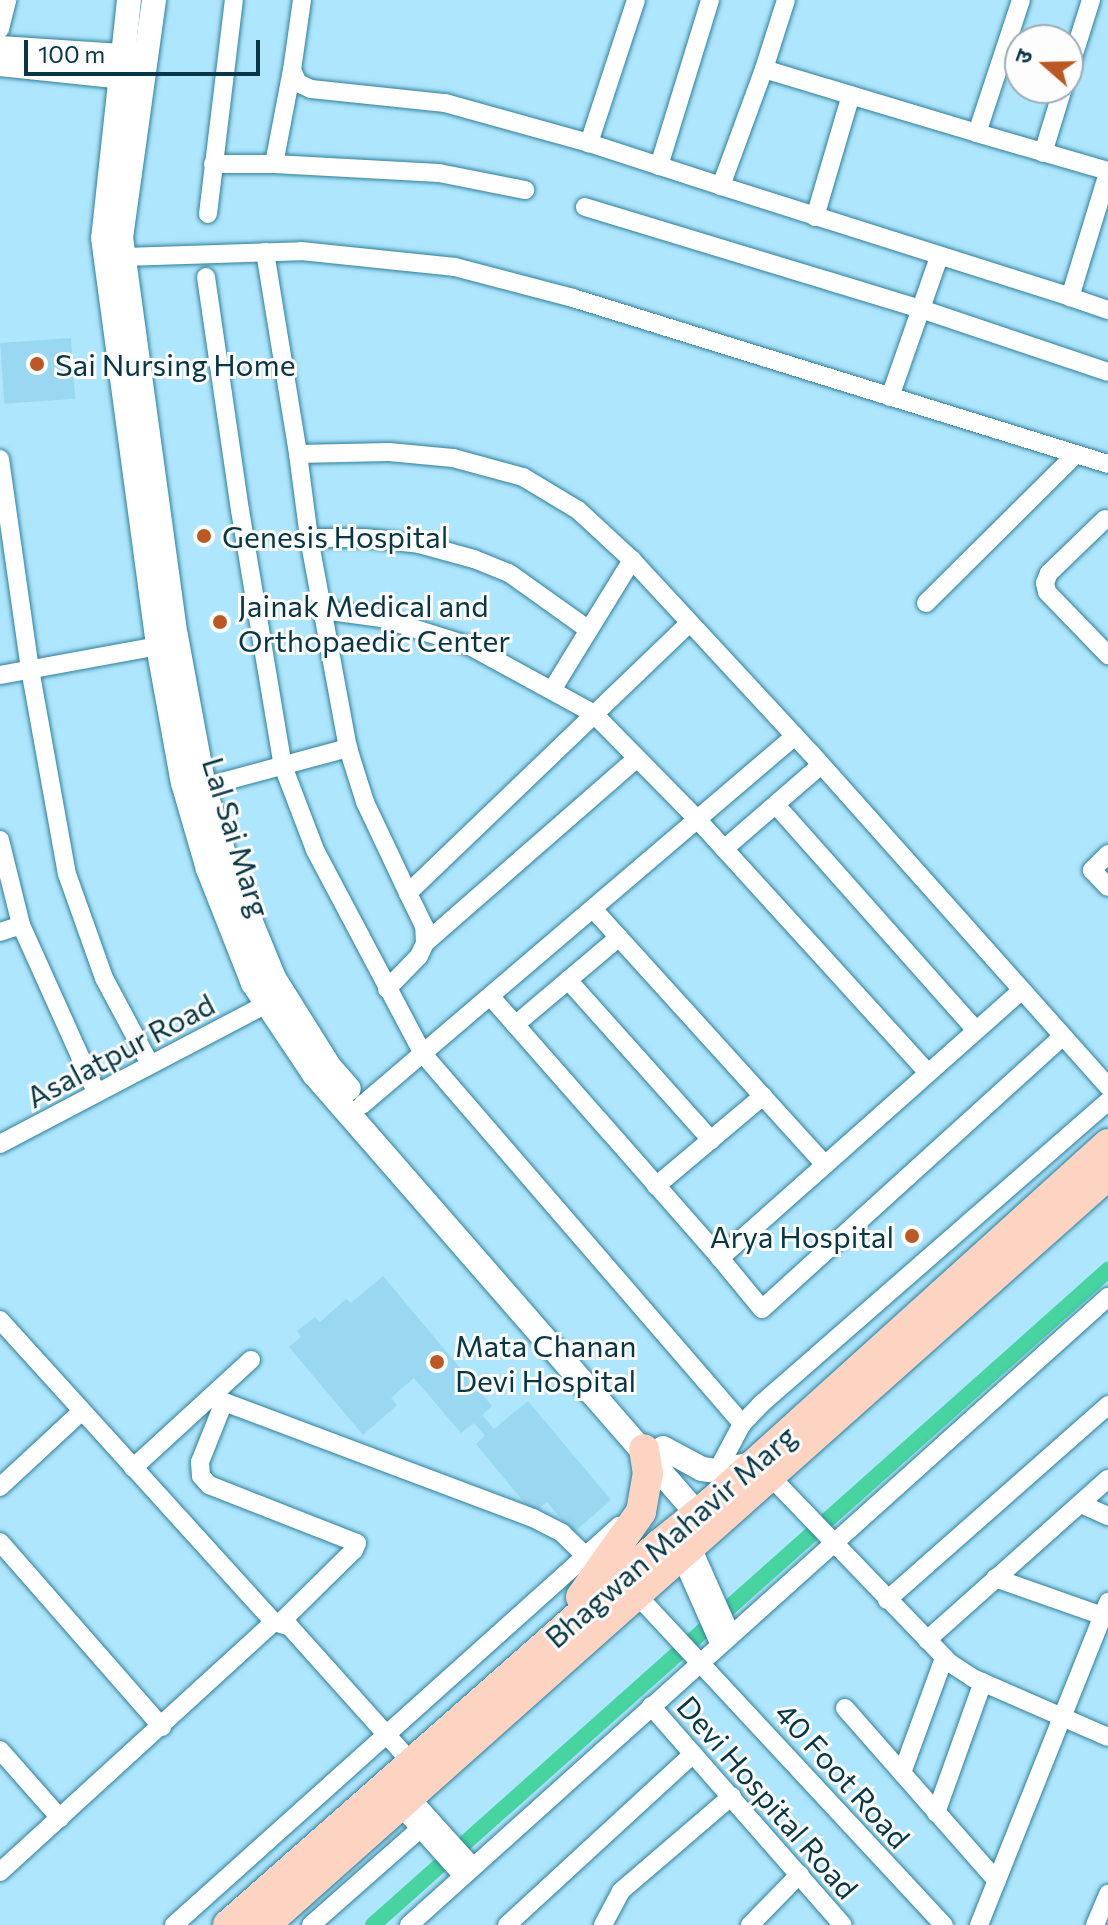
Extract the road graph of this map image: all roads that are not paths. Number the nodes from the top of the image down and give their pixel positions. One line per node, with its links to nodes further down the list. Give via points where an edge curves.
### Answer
1 (7, 0): 12 (street)
2 (129, 0): 15 (street, Lal Sai Marg)
3 (154, 0): 16 (street, Lal Sai Marg)
4 (234, 0): 24 (street)
5 (302, 0): 18 (street)
6 (636, 0): 22 (street)
7 (710, 0): 26 (street)
8 (786, 0): 17 (street)
9 (1021, 0): 21 (street)
10 (1091, 0): 11 (street)
11 (1083, 24)
12 (0, 29)
13 (0, 48): 15 (street)
14 (0, 64): 15 (street)
15 (120, 65): 16 (street); 53 (street, Lal Sai Marg, via 103,238)
16 (145, 69): 34 (street, Lal Sai Marg, via 121,237)
17 (764, 69): 19 (street); 28 (street)
18 (292, 70): 22 (street, via 298,83 311,89 445,103); 25 (street)
19 (851, 95): 21 (street); 32 (street)
20 (1058, 104): 23 (street)
21 (977, 133): 23 (street)
22 (589, 143): 26 (street)
23 (1043, 153): 27 (street)
24 (213, 164): 25 (street); 31 (street)
25 (274, 164): 29 (street, via 439,173)
26 (659, 166): 28 (street)
27 (1108, 172): 37 (street)
28 (721, 186): 32 (street)
29 (525, 190)
30 (585, 207): 38 (street)
31 (208, 214)
32 (815, 217): 35 (street)
33 (265, 252): 34 (street); 41 (street, via 455,267 573,298); 42 (street)
34 (124, 257): 64 (street, Lal Sai Marg)
35 (939, 257): 37 (street); 38 (street)
36 (206, 277): 63 (street)
37 (1070, 297): 39 (street)
38 (921, 309): 40 (street); 41 (street)
39 (1108, 310)
40 (1108, 372)
41 (890, 397): 43 (street)
42 (298, 454): 47 (street); 48 (street, via 389,452 453,458 523,477 578,510)
43 (1076, 454): 45 (street); 49 (street)
44 (0, 459): 55 (street)
45 (1108, 464)
46 (1105, 519): 54 (street, via 1045,583 1047,592)
47 (309, 538): 50 (street); 52 (street, via 419,544 474,559 509,573)
48 (632, 560): 51 (street); 52 (street)
49 (926, 603)
50 (323, 610): 57 (street, via 432,632); 60 (street)
51 (690, 623): 58 (street); 59 (street)
52 (589, 630): 57 (street)
53 (158, 646): 55 (street); 64 (street, Lal Sai Marg)
54 (1108, 655)
55 (30, 669): 56 (street); 86 (street, via 67,874 104,978)
56 (0, 675)
57 (552, 690): 58 (street)
58 (594, 714): 61 (street); 71 (street)
59 (795, 736): 62 (street); 66 (street)
60 (348, 748): 63 (street); 71 (street, via 365,802)
61 (637, 758): 66 (street); 76 (street)
62 (821, 765): 65 (street); 79 (street)
63 (283, 766): 64 (street); 78 (street, via 315,850)
64 (195, 790): 81 (street, Lal Sai Marg)
65 (776, 805): 68 (street); 83 (street)
66 (698, 820): 68 (street); 72 (street)
67 (0, 840): 73 (street)
68 (724, 849): 87 (street)
69 (1108, 854): 70 (street, via 1092,870)
70 (1108, 887)
71 (408, 893): 76 (street, via 424,926)
72 (594, 910): 75 (street); 80 (street)
73 (21, 925): 74 (street); 89 (street)
74 (0, 932)
75 (619, 937): 77 (street); 90 (street)
76 (425, 943): 78 (street)
77 (568, 980): 82 (street); 93 (street)
78 (387, 989): 85 (street)
79 (1022, 990): 83 (street); 84 (street)
80 (491, 997): 82 (street); 85 (street)
81 (276, 999): 86 (street, Asalatpur Road); 92 (street, Lal Sai Marg); 107 (street, Lal Sai Marg, via 314,1074)
82 (515, 1025): 98 (street)
83 (976, 1030): 87 (street)
84 (1063, 1036): 88 (street); 99 (street, via 762,1309)
85 (423, 1054): 92 (street); 106 (street)
86 (150, 1064): 89 (street, Asalatpur Road)
87 (928, 1073): 96 (street)
88 (1108, 1087)
89 (96, 1092): 94 (street, Asalatpur Road)
90 (763, 1096): 93 (street); 96 (street)
91 (1108, 1101): 106 (street)
92 (362, 1105): 107 (street, Lal Sai Marg)
93 (711, 1140): 98 (street)
94 (0, 1144)
95 (1108, 1144): 109 (main road, Bhagwan Mahavir Marg)
96 (825, 1165): 99 (street)
97 (1108, 1175): 109 (main road, Bhagwan Mahavir Marg)
98 (656, 1186): 99 (street)
99 (720, 1258)
100 (1108, 1297): 117 (street)
101 (0, 1320): 105 (street)
102 (251, 1360): 103 (street)
103 (218, 1400): 108 (street); 119 (street, via 533,1518 562,1533); 124 (street, via 200,1462 201,1476 209,1485 357,1543)
104 (1108, 1405): 122 (street)
105 (81, 1412): 108 (street); 112 (street)
106 (742, 1424): 110 (street)
107 (654, 1449): 110 (street); 114 (main road); 116 (street, Lal Sai Marg)
108 (133, 1468): 124 (street)
109 (763, 1470): 110 (street); 116 (main road, Bhagwan Mahavir Marg); 117 (street)
110 (717, 1471)
111 (1108, 1479): 113 (street)
112 (0, 1487)
113 (1081, 1504): 115 (street); 120 (street)
114 (641, 1512): 119 (street); 126 (main road)
115 (1108, 1516)
116 (703, 1528): 121 (main road, Bhagwan Mahavir Marg); 126 (main road, Bhagwan Mahavir Marg); 127 (street, via 703,1590)
117 (831, 1538): 122 (street); 127 (street)
118 (0, 1542): 133 (street)
119 (586, 1556): 134 (street)
120 (995, 1578): 123 (street); 125 (street)
121 (641, 1591): 127 (street, 40 Foot Road, via 669,1618); 141 (main road, Bhagwan Mahavir Marg)
122 (887, 1600): 125 (street)
123 (1104, 1619): 132 (street)
124 (277, 1622): 133 (street); 134 (street, via 290,1627)
125 (927, 1640): 128 (street)
126 (547, 1644): 138 (main road, Bhagwan Mahavir Marg)
127 (713, 1644): 130 (street); 159 (street, 40 Foot Road)
128 (944, 1658): 129 (street); 139 (street)
129 (983, 1682): 132 (street); 142 (street)
130 (651, 1706): 137 (street, Devi Hospital Road); 145 (street)
131 (845, 1708): 139 (street)
132 (1064, 1719): 135 (street); 148 (street)
133 (162, 1727): 143 (street)
134 (387, 1736): 138 (street); 151 (street)
135 (1108, 1737)
136 (0, 1750): 143 (street)
137 (693, 1754): 140 (street, Devi Hospital Road); 150 (street)
138 (412, 1763): 152 (main road, Bhagwan Mahavir Marg)
139 (902, 1773): 142 (street)
140 (732, 1796): 147 (street, Devi Hospital Road); 156 (street, via 621,1891)
141 (405, 1801): 144 (street); 153 (main road, Bhagwan Mahavir Marg)
142 (936, 1813): 148 (street)
143 (60, 1818): 146 (street)
144 (428, 1830): 145 (street); 154 (street)
145 (464, 1867): 155 (street)
146 (0, 1872)
147 (800, 1874): 157 (street); 158 (street, Devi Hospital Road)
148 (997, 1881): 160 (street)
149 (1108, 1894): 161 (street)
150 (512, 1924)
151 (174, 1925)
152 (228, 1925)
153 (265, 1925)
154 (311, 1925)
155 (409, 1925)
156 (603, 1925)
157 (750, 1925)
158 (843, 1925)
159 (944, 1925)
160 (979, 1925)
161 (1095, 1925)

